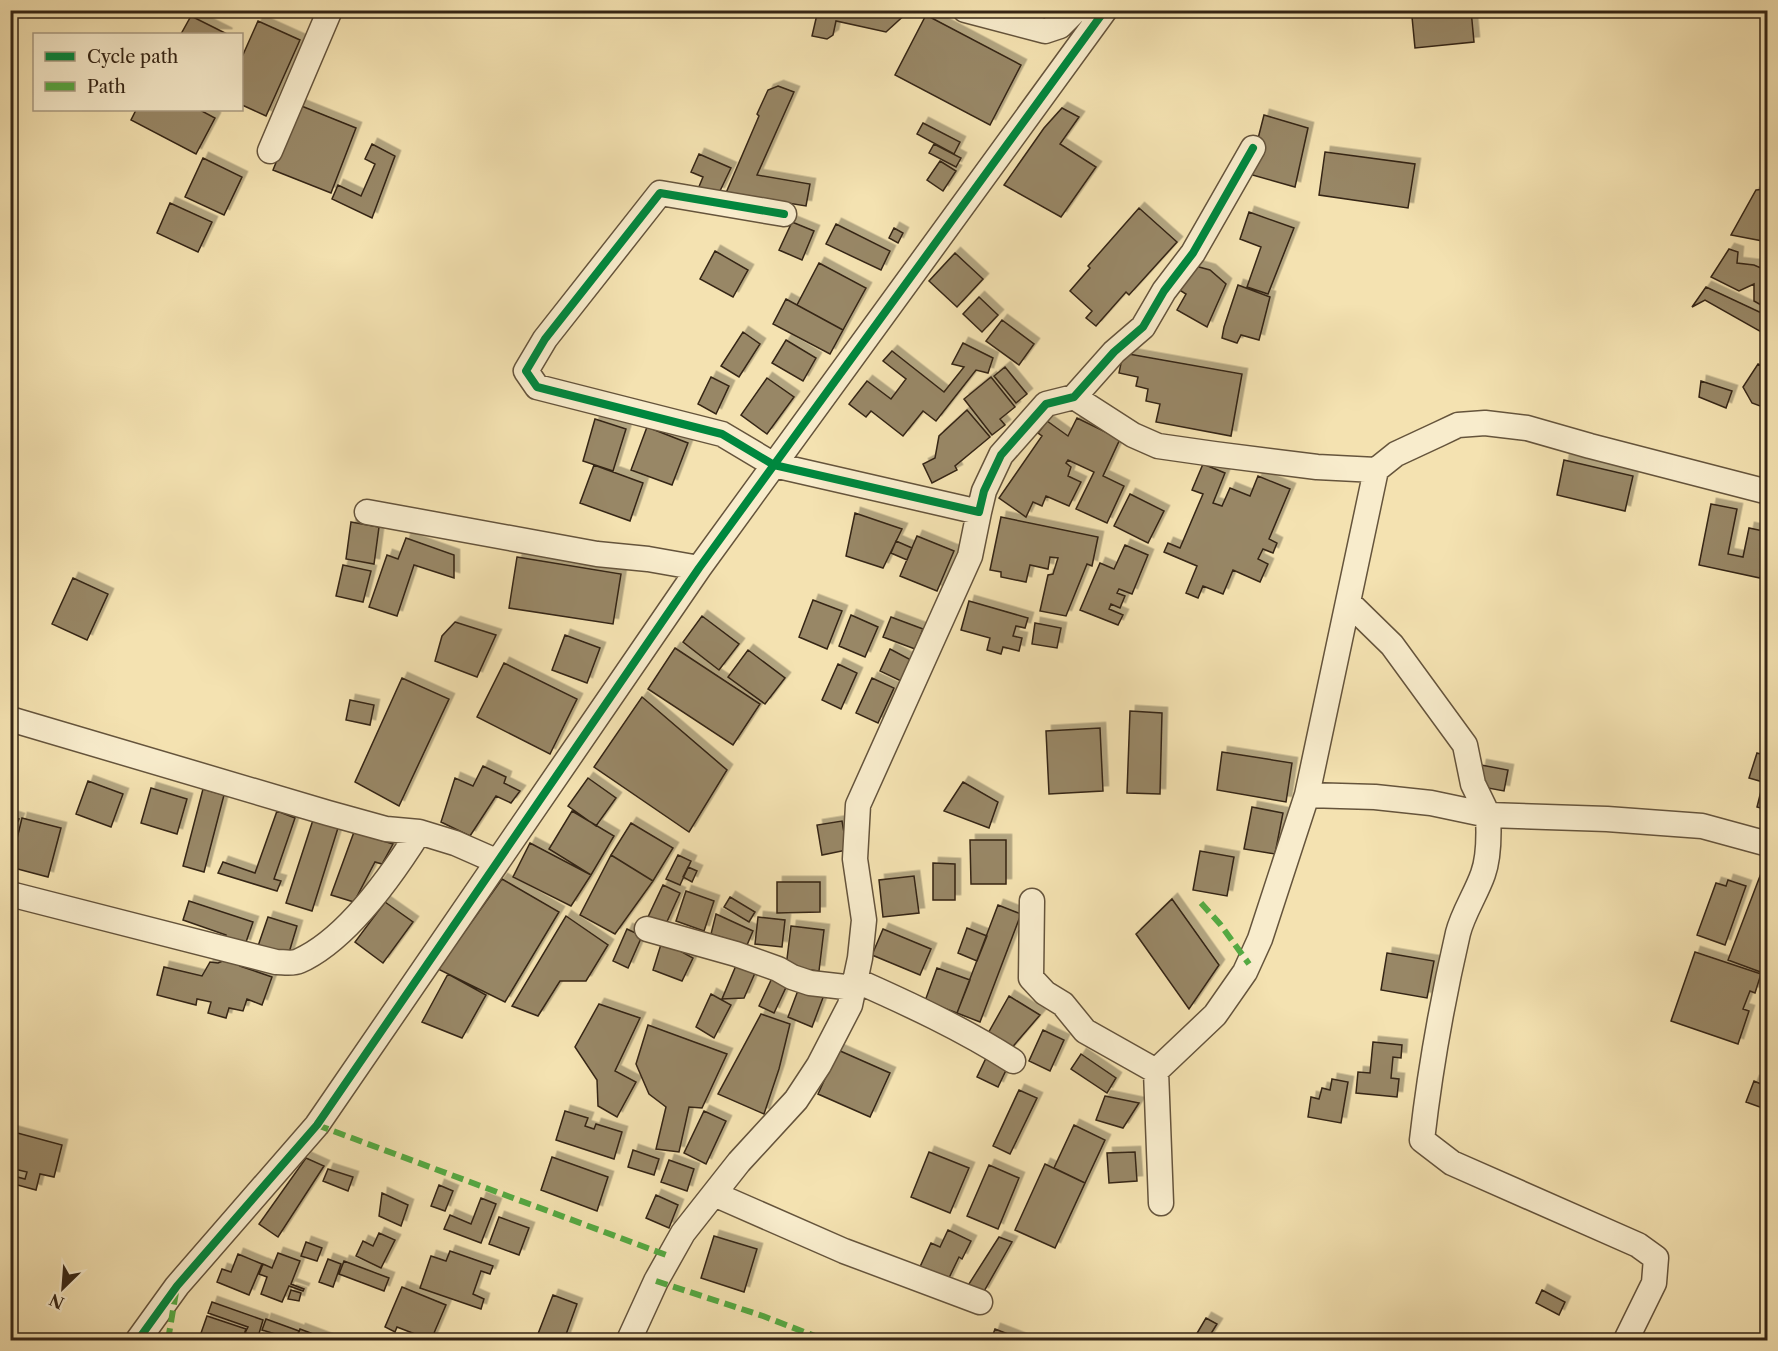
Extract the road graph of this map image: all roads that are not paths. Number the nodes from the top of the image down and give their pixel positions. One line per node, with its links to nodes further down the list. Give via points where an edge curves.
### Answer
1 (330, 10): 6 (street)
2 (965, 10): 3 (street, via 1045,31 1060,26)
3 (1076, 10)
4 (1105, 10): 9 (street)
5 (1253, 148): 8 (street, via 1193,253 1143,327 1114,352)
6 (270, 151)
7 (784, 214): 9 (street, via 660,193 545,339 525,371 537,387 722,434)
8 (1074, 397): 10 (street, via 1133,435 1158,446 1317,467); 13 (street, via 1046,404 1000,455)
9 (774, 465): 13 (street); 14 (street)
10 (1376, 470): 11 (street, via 1396,454 1458,425 1485,423 1527,428); 15 (street)
11 (1767, 492)
12 (367, 512): 14 (street, via 597,554)
13 (979, 512): 25 (street, via 970,556 858,805 855,858 864,920)
14 (699, 568): 21 (street)
15 (1348, 602): 17 (street); 18 (street, via 1392,645 1465,745 1473,784)
16 (10, 719): 19 (street, via 328,813 386,829)
17 (1307, 795): 18 (street, via 1375,796); 27 (street, via 1260,939 1245,972 1215,1015)
18 (1488, 815): 20 (street, via 1702,826); 33 (street, via 1484,871 1459,929 1440,1014 1422,1140 1452,1163 1638,1245 1656,1258 1654,1283)
19 (419, 832): 21 (street); 22 (street, via 353,922 297,963 276,962)
20 (1767, 844)
21 (496, 861): 31 (street, via 317,1125 177,1286)
22 (10, 894)
23 (1032, 902): 27 (street, via 1031,978 1063,1004 1085,1031)
24 (647, 929): 25 (street, via 736,954 810,983)
25 (855, 984): 26 (street, via 907,1003); 28 (street, via 850,1005 796,1100)
26 (1013, 1061)
27 (1156, 1071): 29 (street)
28 (714, 1194): 30 (street, via 844,1251); 32 (street, via 669,1256)
29 (1161, 1203)
30 (980, 1302)
31 (138, 1341)
32 (630, 1341)
33 (1626, 1341)

